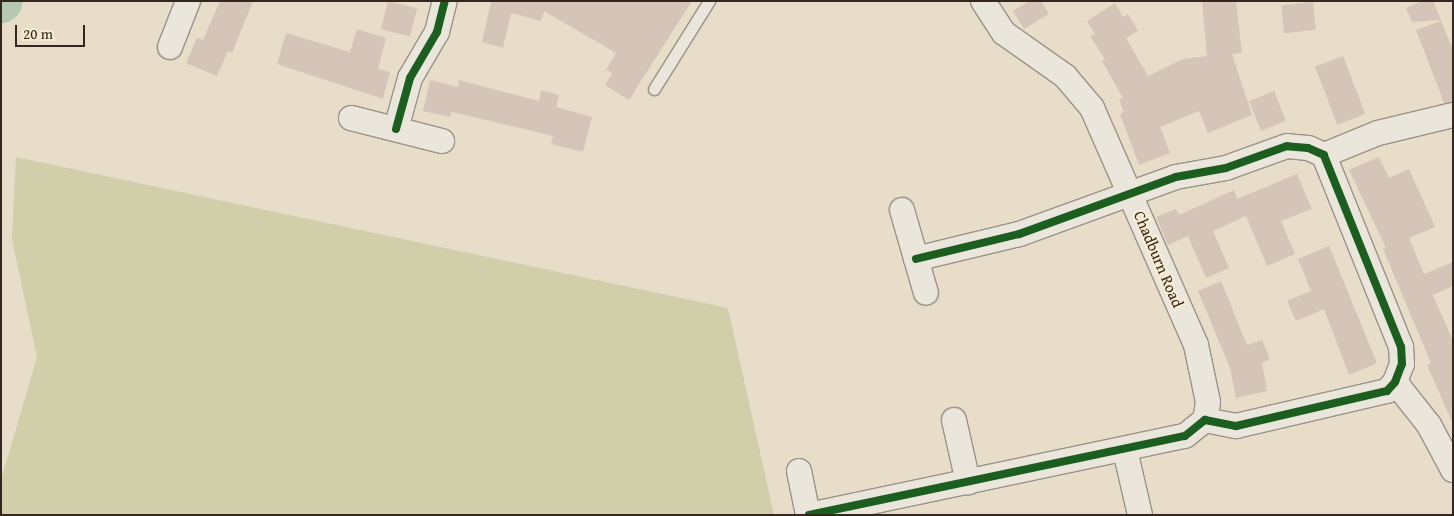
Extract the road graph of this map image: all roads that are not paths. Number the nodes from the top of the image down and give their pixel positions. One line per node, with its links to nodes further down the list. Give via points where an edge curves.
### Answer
1 (188, 1): 5 (street)
2 (445, 1): 9 (street, via 437,32 410,78)
3 (709, 1): 6 (lane)
4 (983, 1): 12 (street, Chadburn Road, via 1004,33 1065,76 1092,108)
5 (170, 47)
6 (654, 89)
7 (1453, 115): 11 (street, via 1378,133)
8 (351, 118): 9 (street)
9 (396, 129): 10 (street)
10 (442, 141)
11 (1324, 155): 12 (street, via 1308,148 1287,146 1226,168 1176,177); 16 (street, via 1401,347 1402,364)
12 (1131, 194): 14 (street, via 1019,234); 18 (street, Chadburn Road, via 1196,345 1208,402)
13 (902, 210): 14 (street)
14 (916, 259): 15 (street)
15 (926, 293)
16 (1395, 382): 18 (street, via 1387,391 1236,426); 20 (street, via 1429,425)
17 (954, 420): 22 (street)
18 (1205, 420): 19 (street, via 1185,436)
19 (1125, 450): 22 (street); 24 (street)
20 (1453, 470)
21 (799, 471): 23 (street)
22 (968, 482): 23 (street)
23 (808, 515)
24 (1140, 515)

